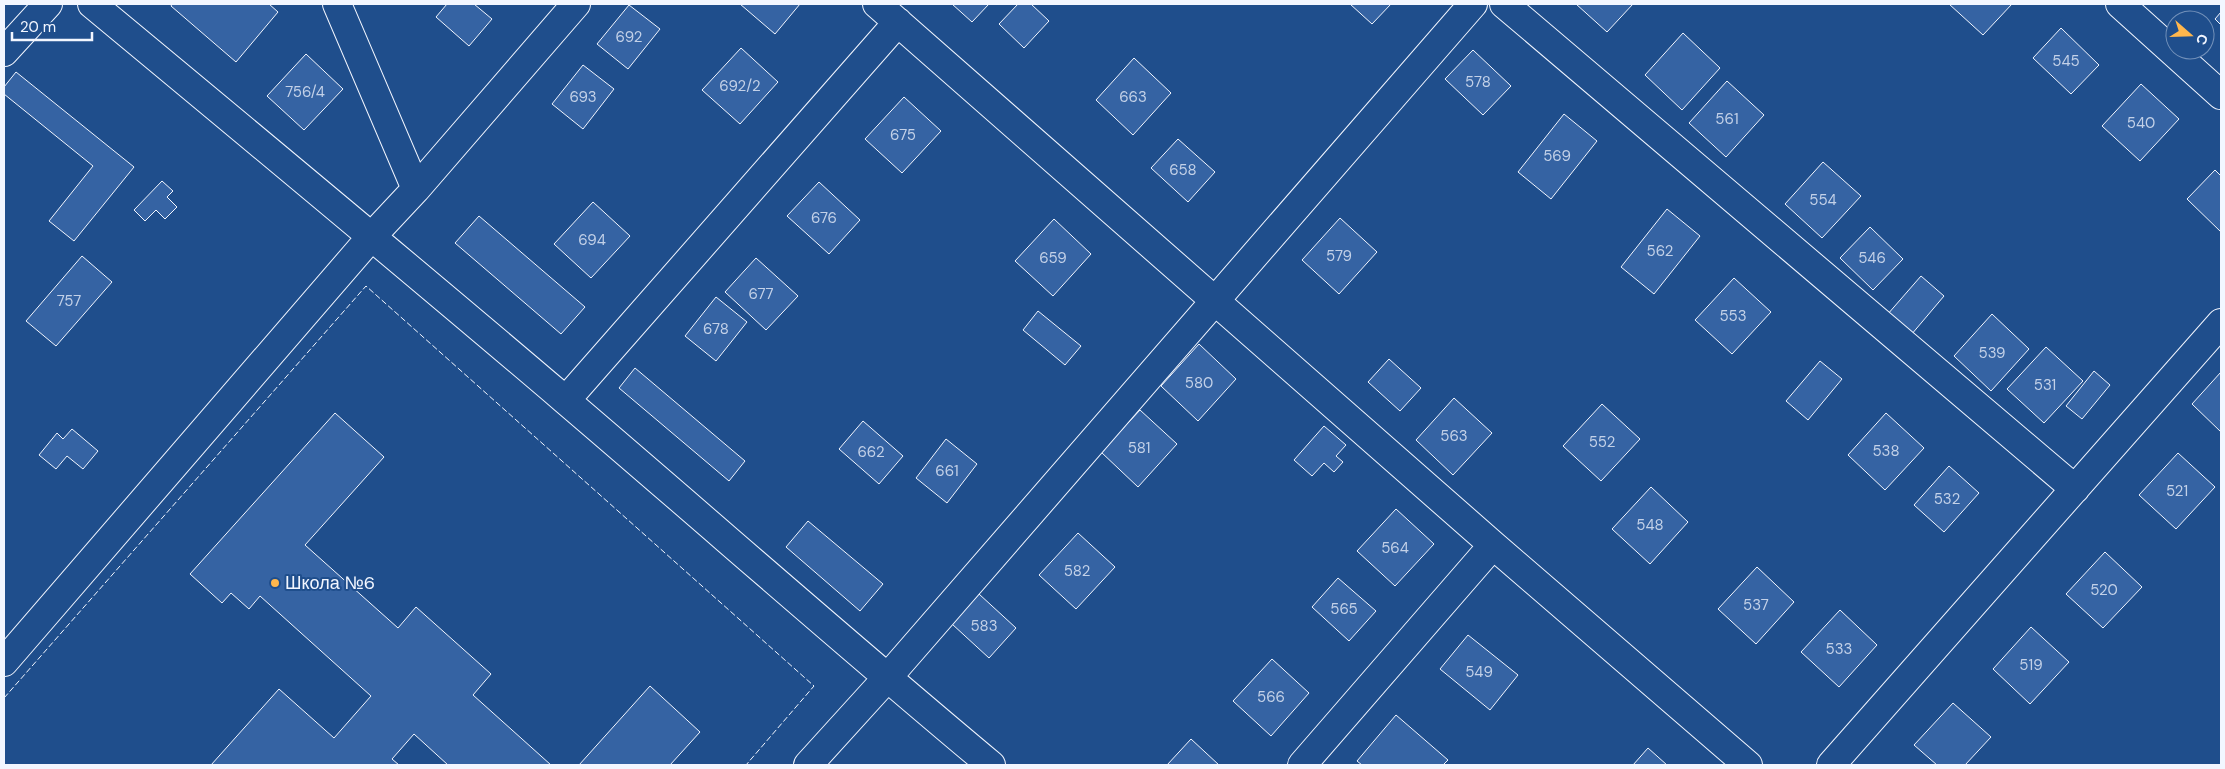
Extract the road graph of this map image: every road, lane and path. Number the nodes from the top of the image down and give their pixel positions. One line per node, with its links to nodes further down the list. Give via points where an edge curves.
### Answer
1 (48, 4): 10 (street)
2 (92, 4): 13 (street)
3 (337, 4): 12 (street)
4 (576, 4): 12 (street)
5 (877, 4): 9 (street)
6 (1472, 4): 14 (street)
7 (1504, 4): 17 (street)
8 (2120, 4): 11 (street)
9 (898, 22): 14 (street); 16 (street)
10 (4, 52)
11 (2221, 96)
12 (416, 189): 13 (street)
13 (372, 236): 16 (street); 19 (street)
14 (1216, 300): 18 (street); 20 (street)
15 (2221, 323): 17 (street)
16 (566, 400): 20 (street)
17 (2075, 489): 25 (street)
18 (1493, 545): 23 (street); 24 (street)
19 (4, 662)
20 (887, 678): 21 (street); 22 (street)
21 (808, 765)
22 (991, 765)
23 (1302, 765)
24 (1748, 765)
25 (1831, 765)

